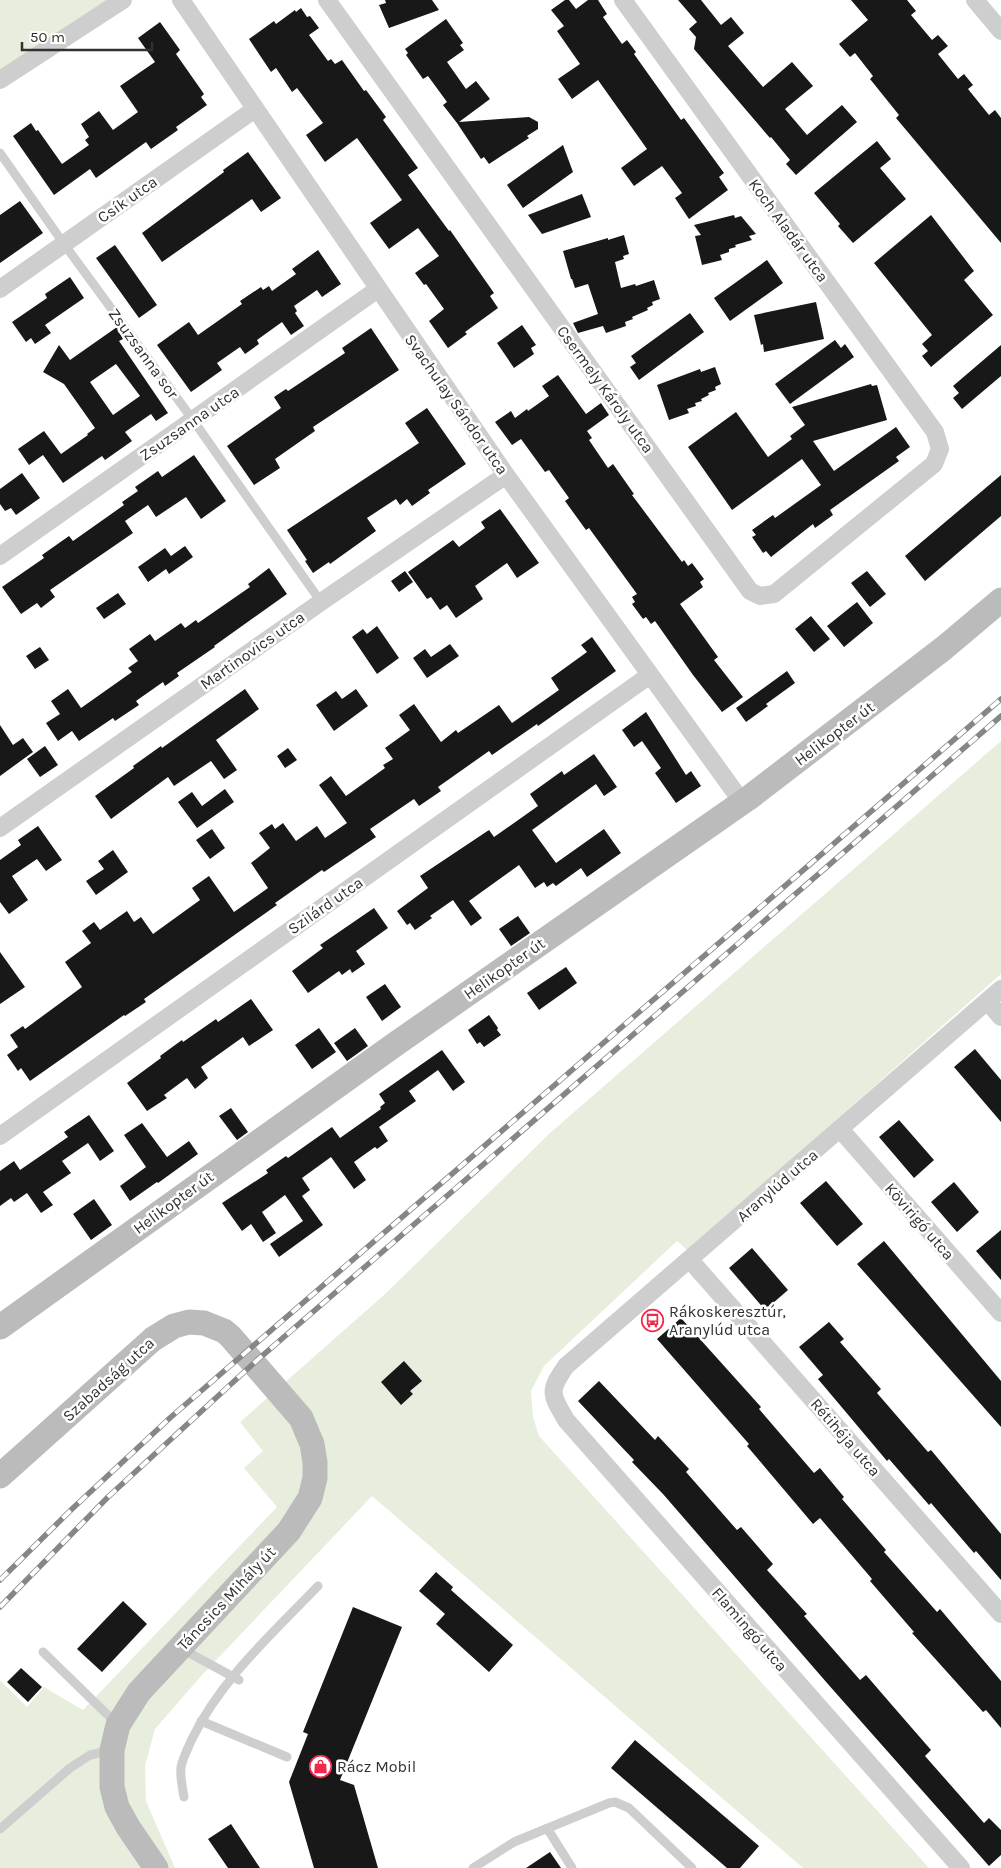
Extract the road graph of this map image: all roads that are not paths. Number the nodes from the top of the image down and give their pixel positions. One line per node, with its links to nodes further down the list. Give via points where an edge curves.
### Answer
1 (124, 0): 7 (street)
2 (181, 0): 8 (street, Svachulay Sándor utca)
3 (326, 0): 14 (street, Csermely Károly utca, via 750,591 760,596 774,594)
4 (623, 0): 14 (street, Koch Aladár utca, via 935,432 940,449)
5 (975, 0): 6 (street)
6 (1001, 31)
7 (0, 80)
8 (255, 109): 10 (street, Csík utca); 12 (street, Svachulay Sándor utca)
9 (0, 153): 10 (lane, Zsuzsanna sor)
10 (64, 244): 11 (street, Csík utca); 13 (lane, Zsuzsanna sor)
11 (0, 289)
12 (378, 289): 13 (street, Zsuzsanna utca); 15 (street, Svachulay Sándor utca)
13 (193, 420): 16 (street, Zsuzsanna utca); 18 (lane, Zsuzsanna sor)
14 (934, 464)
15 (506, 475): 18 (street, Martinovics utca); 19 (street, Svachulay Sándor utca)
16 (0, 556)
17 (1001, 600): 20 (street, Helikopter út, via 944,648)
18 (321, 602): 21 (street, Martinovics utca)
19 (650, 675): 20 (street, Svachulay Sándor utca); 26 (street, Szilárd utca)
20 (742, 802): 29 (street, Helikopter út, via 396,1043)
21 (0, 828)
22 (1001, 989): 23 (street, Aranylúd utca)
23 (987, 1001): 24 (street); 25 (street, Aranylúd utca)
24 (1001, 1017)
25 (840, 1129): 27 (street, Aranylúd utca); 28 (street, Kövirigó utca)
26 (0, 1136)
27 (690, 1260): 31 (street, Aranylúd utca, via 566,1366); 34 (street, Rétihéja utca)
28 (1001, 1313)
29 (0, 1327)
30 (230, 1336): 32 (street, Szabadság utca, via 218,1328 196,1322 159,1334); 35 (street, Táncsics Mihály út, via 301,1418 312,1444 315,1478 310,1498 290,1531)
31 (554, 1382): 49 (street, Flamingó utca, via 553,1398 566,1420)
32 (0, 1476)
33 (318, 1586): 37 (lane)
34 (1001, 1614)
35 (180, 1648): 37 (lane); 39 (street, Táncsics Mihály út, via 139,1692)
36 (43, 1652): 39 (lane)
37 (236, 1678): 38 (lane)
38 (201, 1721): 41 (lane); 42 (lane, via 181,1766)
39 (118, 1724): 40 (street, Táncsics Mihály út)
40 (112, 1750): 44 (lane, via 90,1755 70,1768); 45 (street, Táncsics Mihály út, via 111,1774 118,1807)
41 (287, 1757)
42 (184, 1797)
43 (547, 1828): 46 (lane, via 514,1842); 47 (lane); 48 (lane, via 615,1802 628,1808)
44 (0, 1829)
45 (156, 1868)
46 (473, 1868)
47 (572, 1868)
48 (692, 1868)
49 (961, 1868)

